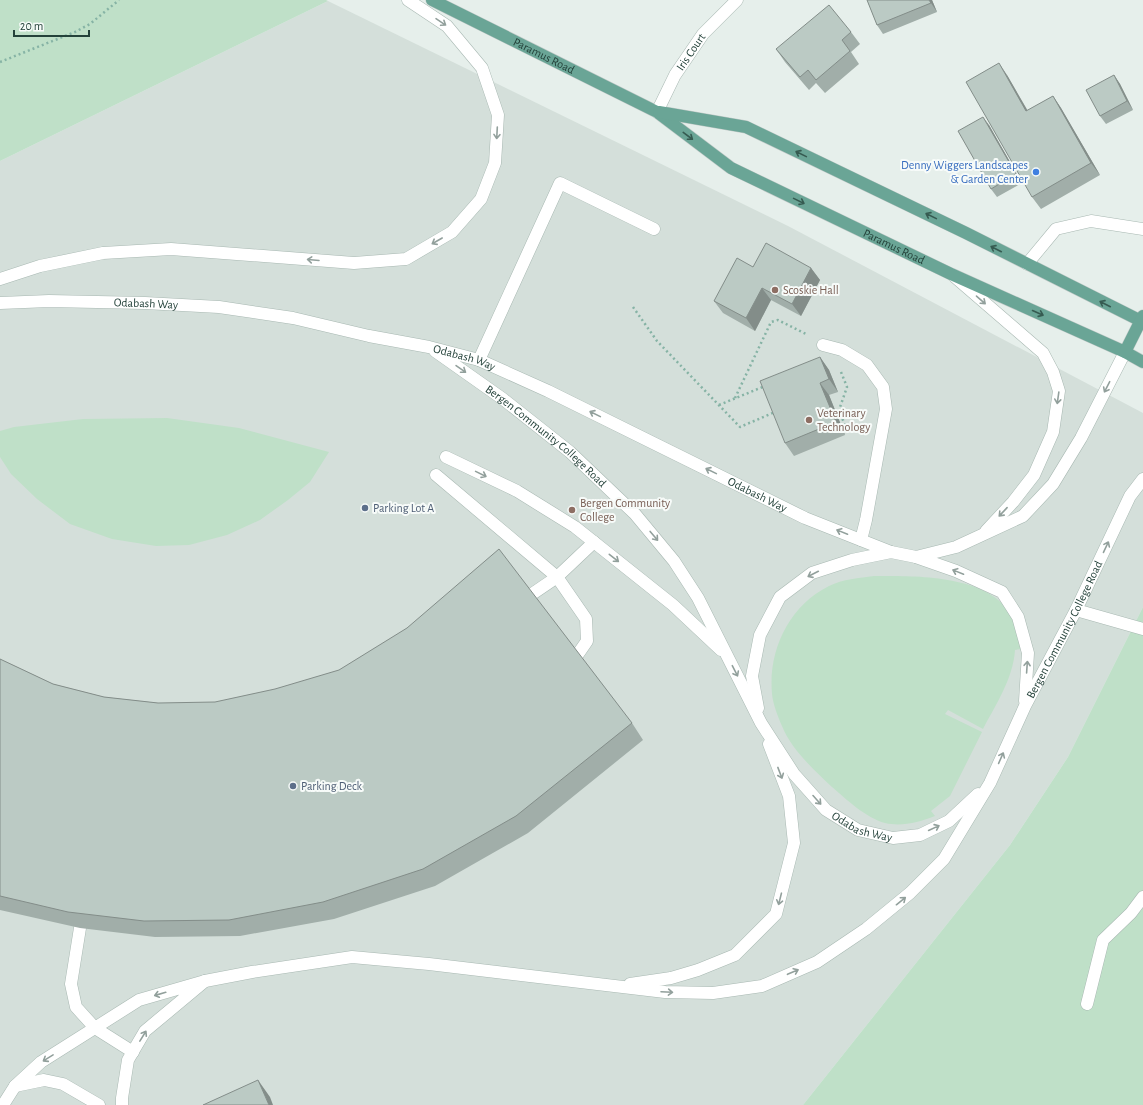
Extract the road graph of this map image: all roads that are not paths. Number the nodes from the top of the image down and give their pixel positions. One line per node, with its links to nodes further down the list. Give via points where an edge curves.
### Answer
1 (408, 0): 9 (street, one-way to 9, via 447,26 482,68 498,115 495,163 481,199 452,232 406,259 354,263 172,249 104,253 40,266)
2 (432, 0): 4 (main road, Paramus Road)
3 (737, 0): 4 (street, Iris Court, via 703,34 675,75)
4 (657, 112): 7 (main road, Paramus Road, one-way to 4, via 746,127); 8 (main road, Paramus Road, one-way to 8, via 731,168)
5 (654, 229): 15 (street, via 560,183)
6 (1143, 229): 7 (street, via 1091,221 1056,229)
7 (1027, 264): 11 (main road, Paramus Road, one-way to 7)
8 (951, 274): 14 (main road, Paramus Road, one-way to 14); 20 (street, one-way to 20, via 1042,353 1053,372 1059,391 1053,432 1034,475)
9 (0, 279)
10 (0, 303): 13 (street, Odabash Way, via 49,300 219,308 293,318)
11 (1142, 320): 14 (main road)
12 (823, 345): 21 (street, via 842,350 867,365 883,387 886,409)
13 (429, 347): 15 (street, Odabash Way); 30 (street, Bergen Community College Road, one-way to 30, via 503,399 570,452 635,514 674,561 698,598)
14 (1125, 352): 16 (main road, Paramus Road); 20 (street, one-way to 20, via 1081,438 1053,484 1023,516)
15 (479, 360): 21 (street, Odabash Way, one-way to 15, via 805,518 548,391)
16 (1143, 362)
17 (446, 457): 22 (street, one-way to 22, via 517,491 575,527)
18 (436, 475): 25 (street)
19 (1143, 479): 27 (street, Bergen Community College Road, one-way to 19, via 1130,496)
20 (981, 536): 24 (street, via 956,547)
21 (861, 540): 23 (street, Odabash Way)
22 (594, 542): 25 (street); 30 (street, one-way to 30, via 673,605)
23 (891, 552): 24 (street); 32 (street, one-way to 32, via 852,560 812,573 780,597 760,635 752,676)
24 (916, 557): 31 (street, one-way to 24, via 1028,653 1018,618 1002,592 956,571)
25 (557, 577): 26 (street); 29 (street, via 586,619 587,641)
26 (532, 594)
27 (1076, 610): 28 (street); 31 (street, Bergen Community College Road)
28 (1143, 629)
29 (578, 654)
30 (727, 656): 32 (street, Bergen Community College Road, one-way to 32)
31 (1025, 706): 33 (street, Bergen Community College Road, one-way to 31)
32 (761, 723): 33 (street, Odabash Way, one-way to 33, via 794,774 826,810 858,830 892,838 920,835 949,821); 37 (street, one-way to 37, via 789,796 794,843 776,914 735,955 670,978)
33 (990, 783): 37 (street, Bergen Community College Road, one-way to 33, via 665,992 713,993 762,986 818,962 866,929 910,893 944,859)
34 (1143, 897): 38 (street, via 1131,913 1102,940)
35 (80, 928): 39 (street, via 71,984 76,1007)
36 (205, 981): 37 (street, via 352,957); 39 (street, one-way to 39, via 139,1000); 40 (street, one-way to 36, via 145,1031)
37 (614, 986)
38 (1087, 1004)
39 (95, 1028): 40 (street); 41 (street, one-way to 41, via 41,1062)
40 (133, 1052): 44 (street, via 128,1060)
41 (15, 1086): 42 (street); 43 (street, via 44,1080 63,1084)
42 (2, 1105)
43 (99, 1105)
44 (122, 1105)

